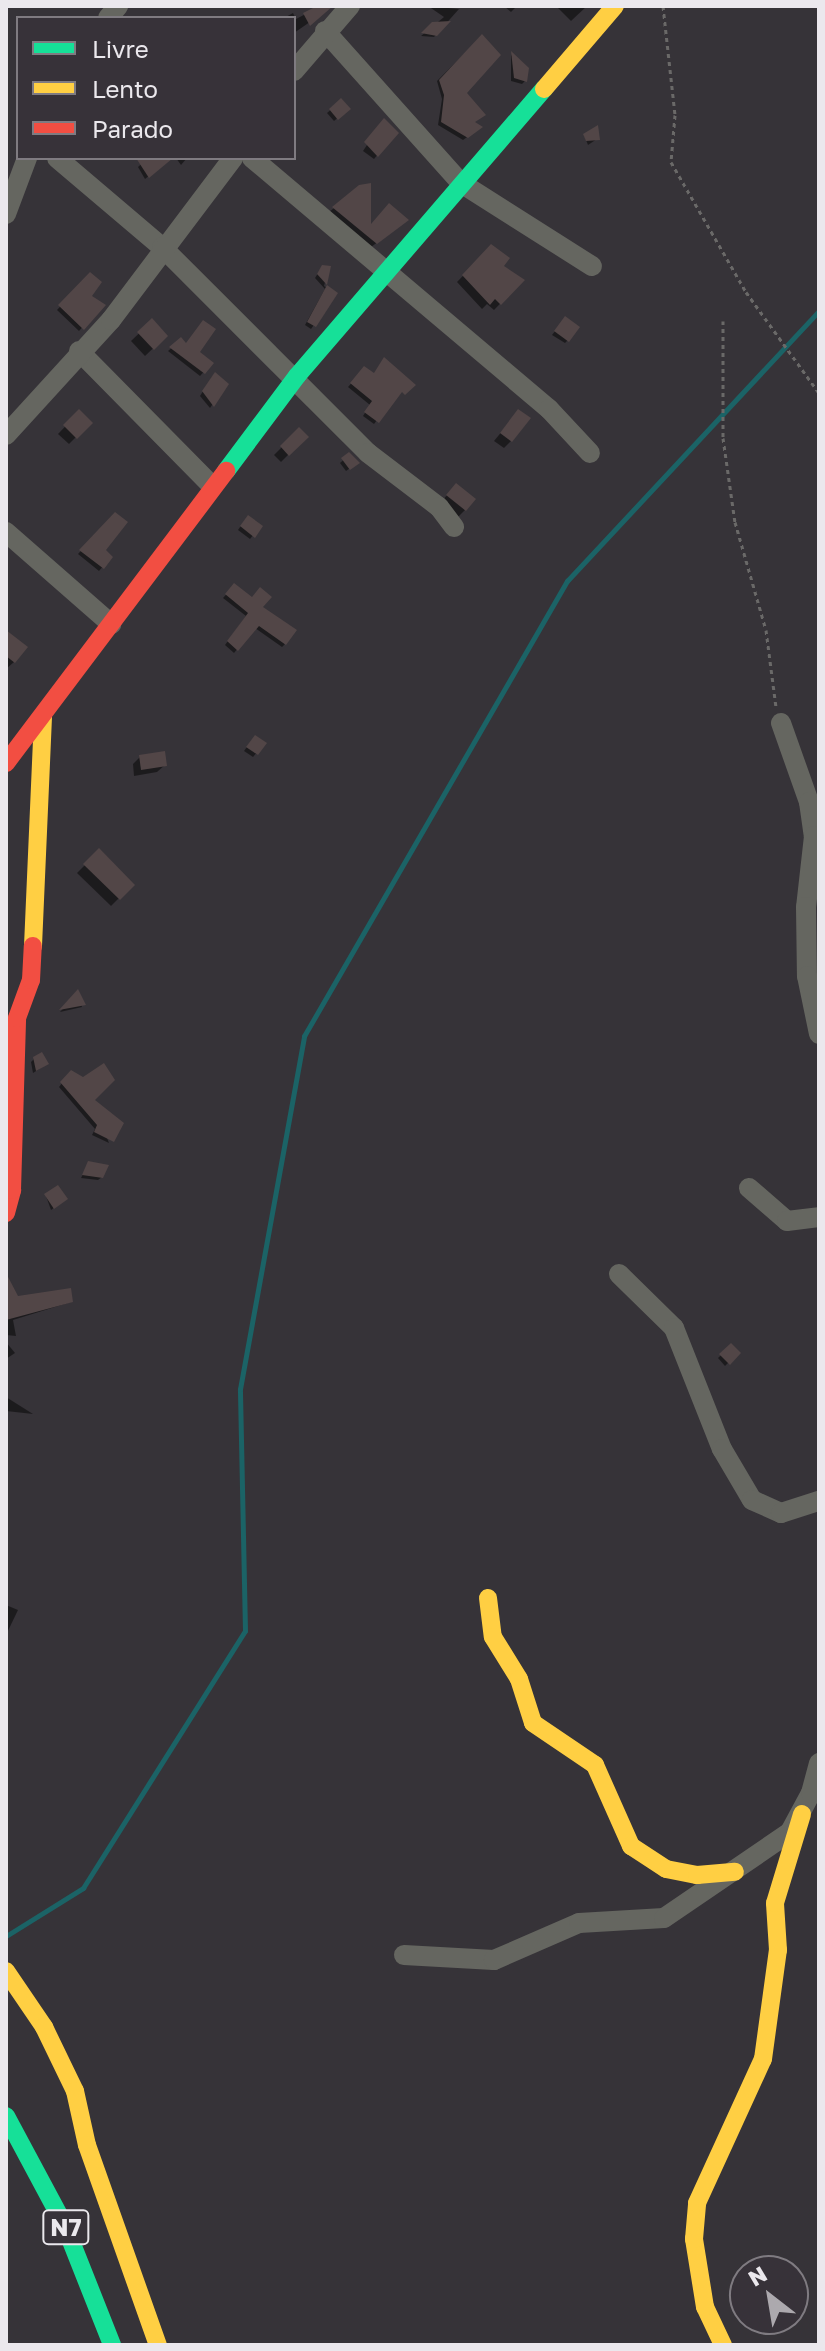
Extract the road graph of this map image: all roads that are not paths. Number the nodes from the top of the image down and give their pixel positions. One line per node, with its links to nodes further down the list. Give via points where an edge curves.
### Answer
1 (350, 6): 3 (street)
2 (615, 6): 9 (main road)
3 (325, 31): 4 (street); 9 (street)
4 (296, 68)
5 (26, 160): 10 (street)
6 (59, 160): 11 (street)
7 (231, 160): 11 (street)
8 (254, 160): 13 (street)
9 (461, 183): 12 (street); 13 (main road)
10 (6, 214)
11 (162, 247): 14 (street, via 111,320); 15 (street)
12 (592, 266)
13 (385, 270): 15 (main road); 17 (street, via 549,409)
14 (79, 351): 16 (street); 18 (street)
15 (297, 376): 18 (main road); 19 (street, via 368,453 439,507)
16 (6, 435)
17 (590, 453)
18 (211, 485): 21 (main road)
19 (454, 527)
20 (6, 532): 21 (street)
21 (111, 624): 22 (main road)
22 (43, 717): 24 (main road); 27 (main road, via 31,980 17,1018 12,1190)
23 (781, 723): 25 (street, via 809,802 814,836 806,907 807,976)
24 (6, 763)
25 (819, 1034)
26 (749, 1188): 28 (street, via 787,1221)
27 (6, 1213)
28 (819, 1217)
29 (619, 1274): 30 (street, via 674,1328 722,1449 752,1500 781,1513)
30 (819, 1501)
31 (488, 1598): 34 (main road, via 493,1637 519,1679 533,1723 595,1765 631,1846 666,1869 697,1875)
32 (819, 1763): 33 (street)
33 (802, 1814): 34 (street, via 790,1832); 40 (main road, via 775,1903 778,1950 763,2059 697,2203 694,2239 705,2307)
34 (735, 1872): 35 (street, via 651,1922 579,1923 494,1960)
35 (404, 1955)
36 (6, 1971): 39 (main road, via 44,2027 75,2091 87,2145)
37 (6, 2116): 38 (main road, N7, via 65,2226)
38 (112, 2345)
39 (158, 2345)
40 (723, 2345)

